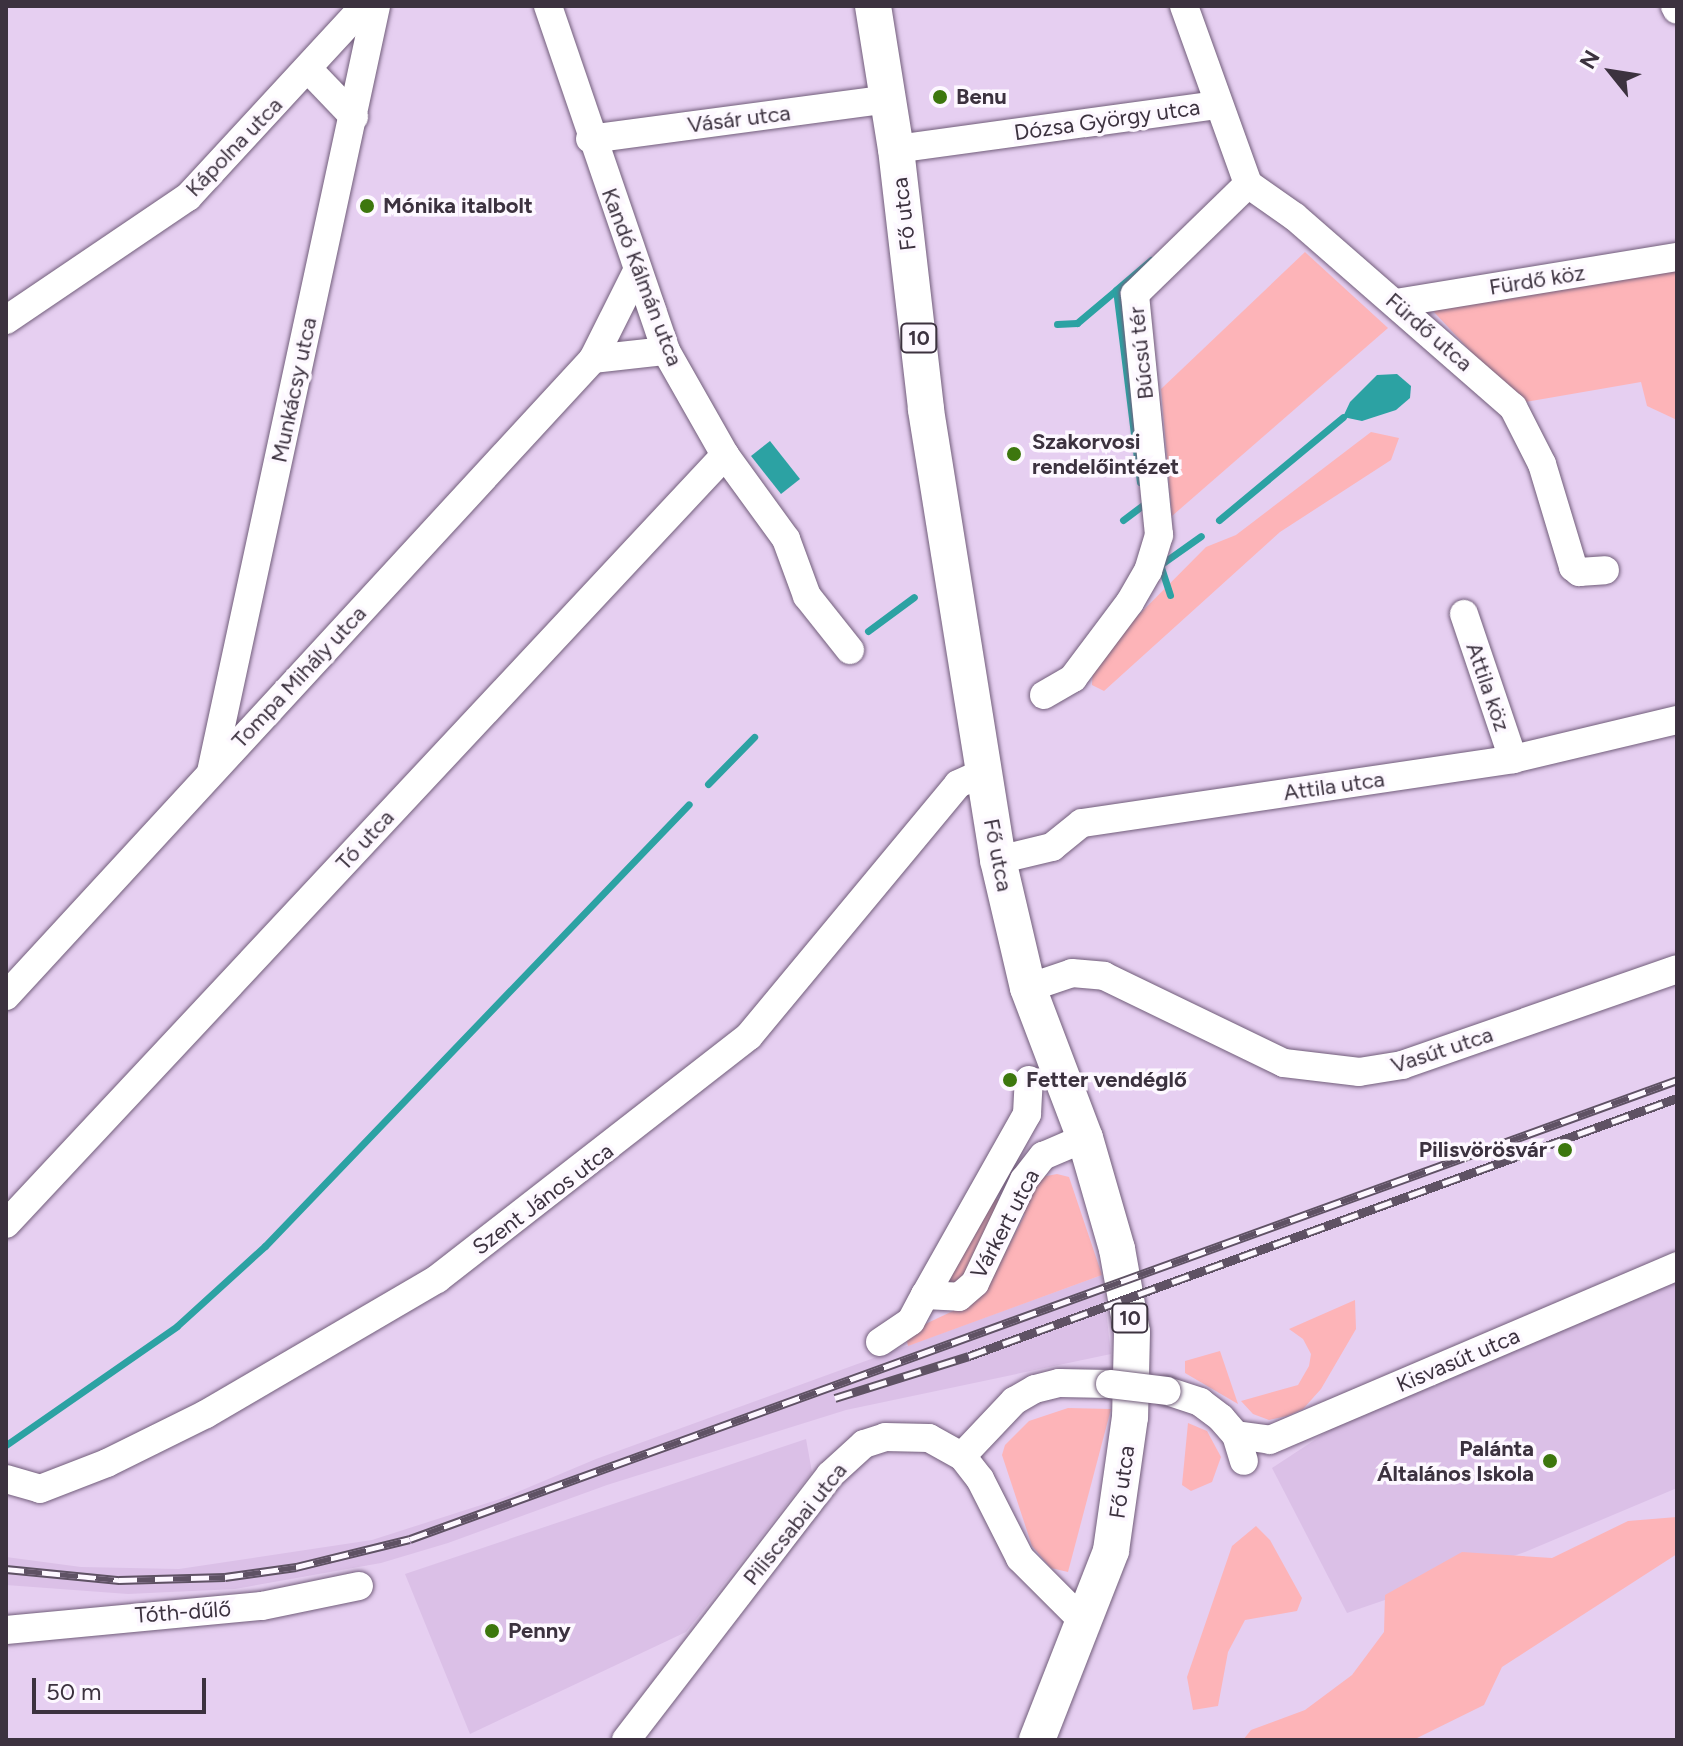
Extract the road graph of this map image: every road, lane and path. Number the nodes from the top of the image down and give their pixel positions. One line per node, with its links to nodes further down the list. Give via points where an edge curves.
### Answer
1 (364, 6): 6 (street, Kápolna utca)
2 (376, 6): 9 (street, Munkácsy utca)
3 (548, 6): 10 (street, Kandó Kálmán utca)
4 (873, 6): 7 (main road, Fő utca / 10)
5 (1184, 6): 8 (street, Dózsa György utca)
6 (309, 70): 9 (street); 16 (street, Kápolna utca, via 188,197)
7 (888, 99): 10 (street, Vásár utca); 11 (main road, Fő utca / 10)
8 (1216, 105): 11 (street, Dózsa György utca); 12 (street, Fürdő utca)
9 (354, 117): 26 (street, Munkácsy utca)
10 (590, 139): 14 (street, Kandó Kálmán utca)
11 (896, 149): 27 (main road, Fő utca / 10, via 926,410)
12 (1248, 184): 15 (street, Fürdő utca); 23 (street, Búcsú tér, via 1135,294 1159,535 1148,571 1073,678)
13 (1677, 257): 15 (street, Fürdő köz)
14 (636, 273): 17 (street, Kandó Kálmán utca); 18 (street, Tompa Mihály utca)
15 (1396, 303): 20 (street, Fürdő utca, via 1513,407 1542,464 1573,567 1579,572)
16 (6, 320)
17 (666, 351): 18 (street); 19 (street, Kandó Kálmán utca)
18 (593, 359): 26 (street, Tompa Mihály utca)
19 (725, 455): 22 (street, Kandó Kálmán utca, via 786,539 807,596); 34 (street, Tó utca)
20 (1605, 570)
21 (1464, 614): 25 (street, Attila köz)
22 (850, 650)
23 (1044, 695)
24 (1677, 720): 25 (street, Attila utca)
25 (1513, 759): 28 (street, Attila utca, via 1082,823 1052,847)
26 (210, 773): 31 (street, Tompa Mihály utca)
27 (983, 773): 28 (main road, Fő utca / 10); 39 (street, Szent János utca, via 958,784 749,1036 437,1279 206,1414 107,1463 40,1489)
28 (998, 860): 30 (main road, Fő utca / 10)
29 (1677, 969): 30 (street, Vasút utca, via 1402,1065 1359,1072 1284,1063 1104,976 1072,973)
30 (1028, 988): 33 (main road, Fő utca / 10)
31 (6, 996)
32 (1029, 1080): 36 (street, Várkert utca, via 1027,1114)
33 (1085, 1138): 36 (street, Várkert utca, via 1043,1156 1024,1180 975,1283 959,1297); 41 (main road, Fő utca / 10, via 1117,1249 1134,1354 1120,1507 1111,1551)
34 (6, 1224)
35 (1677, 1266): 38 (street, Kisvasút utca, bridge, via 1270,1440 1240,1448 1200,1402 1167,1391 1059,1383 1014,1401)
36 (925, 1295): 37 (street, Várkert utca, via 911,1321)
37 (880, 1342)
38 (962, 1456): 41 (street, Piliscsabai utca, via 980,1479 1020,1558); 43 (street, Piliscsabai utca, via 929,1438 908,1435 864,1444 846,1459)
39 (6, 1479)
40 (359, 1586): 42 (street, Tóth-dűlő, via 262,1606)
41 (1084, 1622): 44 (main road, Fő utca / 10)
42 (6, 1630)
43 (626, 1740)
44 (1037, 1740)

